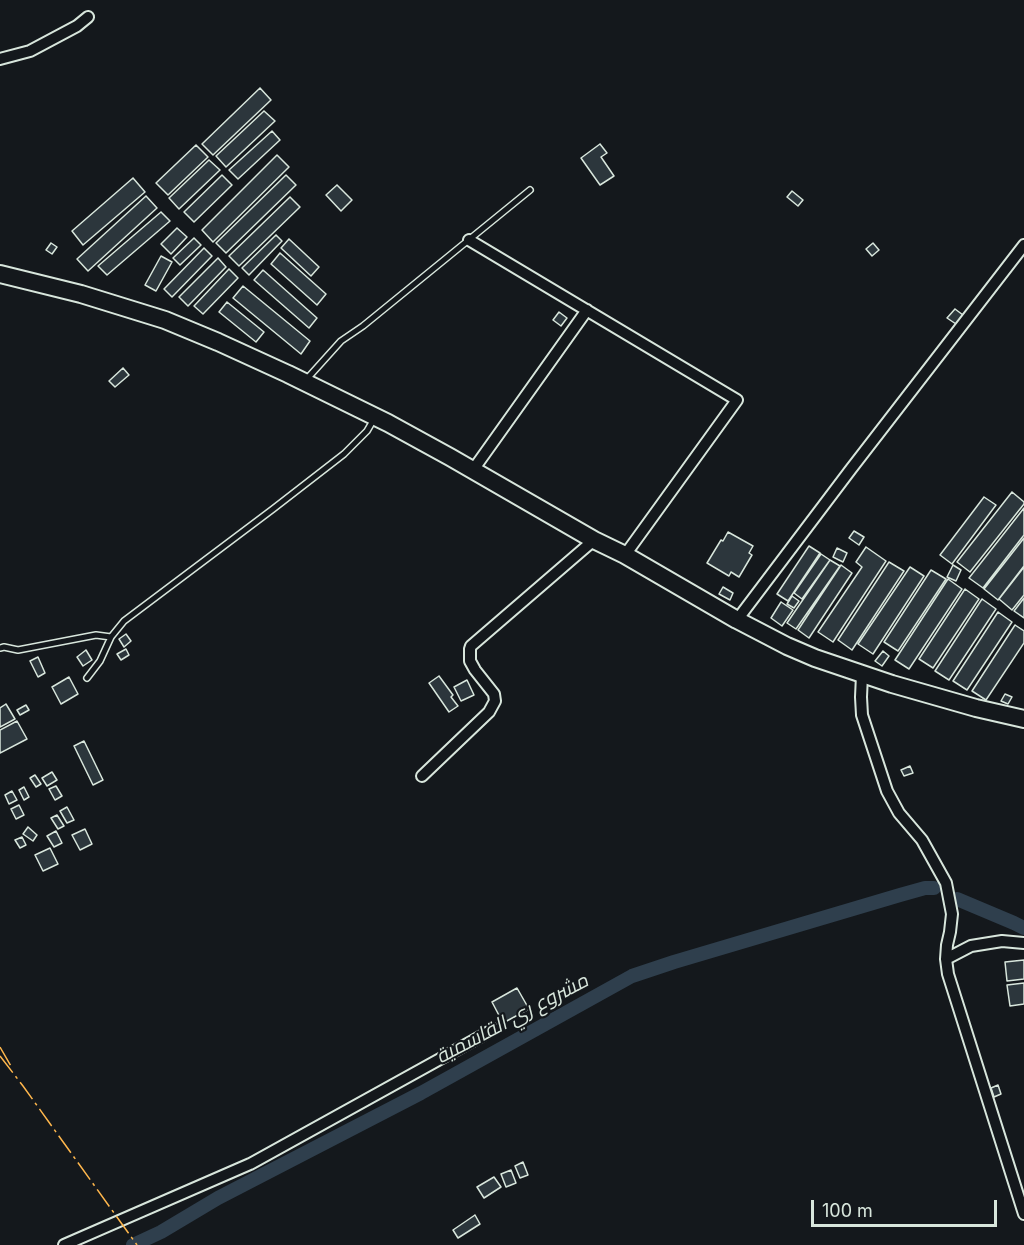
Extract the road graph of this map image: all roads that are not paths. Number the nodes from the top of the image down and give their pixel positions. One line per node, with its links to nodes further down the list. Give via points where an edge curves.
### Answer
1 (88, 17): 2 (street, via 30,51)
2 (0, 59)
3 (530, 190): 4 (lane)
4 (469, 240): 7 (street); 8 (lane, via 341,341)
5 (1024, 245): 13 (street)
6 (0, 274): 8 (main road, via 165,320)
7 (586, 310): 10 (street); 12 (street, via 737,399)
8 (304, 382): 9 (main road)
9 (375, 417): 10 (main road); 14 (lane, via 344,454 124,621)
10 (473, 470): 11 (main road)
11 (594, 540): 12 (main road); 19 (street, via 471,646 470,661 495,701 489,712)
12 (625, 555): 13 (main road)
13 (737, 620): 16 (main road, via 787,646)
14 (111, 637): 15 (lane, via 96,635 18,650); 17 (lane)
15 (0, 648)
16 (862, 675): 18 (main road); 21 (street, via 862,715 887,791 899,813 922,840 946,883 952,914)
17 (87, 678)
18 (1024, 719)
19 (422, 776)
20 (1024, 943): 21 (street, via 1002,941 971,946)
21 (946, 959): 23 (street)
22 (494, 1029): 24 (street, via 250,1164)
23 (1024, 1214)
24 (64, 1245)

